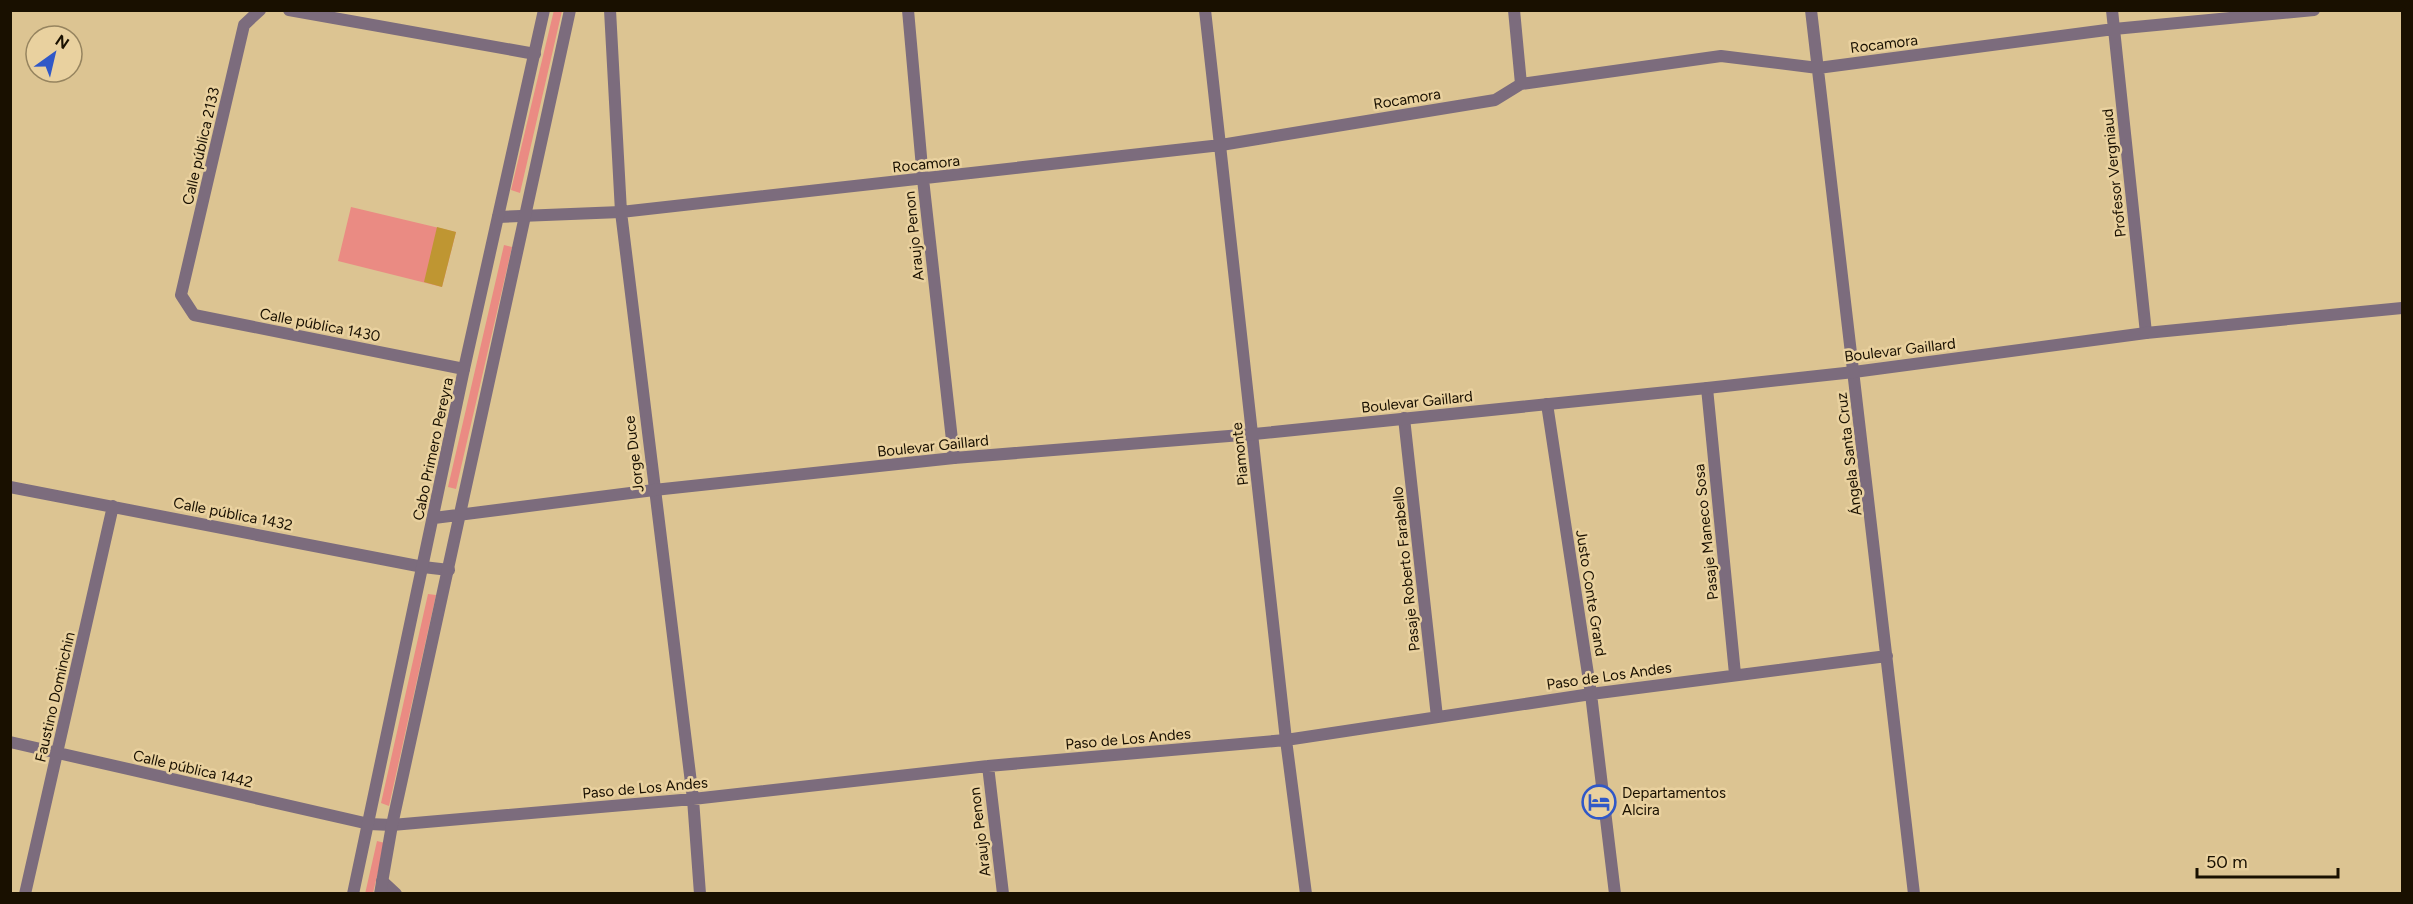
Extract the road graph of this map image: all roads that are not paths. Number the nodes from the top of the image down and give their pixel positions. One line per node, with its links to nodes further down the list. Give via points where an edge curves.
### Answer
1 (260, 10): 21 (street, Calle pública 2133, via 244,25)
2 (289, 10): 13 (street)
3 (544, 10): 13 (street, Cabo Primero Pereyra)
4 (570, 10): 20 (street)
5 (610, 10): 18 (street, Jorge Duce)
6 (908, 10): 17 (street, Araujo Penon)
7 (1205, 10): 16 (street, Piamonte)
8 (1514, 10): 15 (street)
9 (1811, 10): 14 (street, Ángela Santa Cruz)
10 (2112, 10): 12 (street, Profesor Vergniaud)
11 (2314, 10): 12 (street, Rocamora)
12 (2114, 29): 14 (street, Rocamora); 23 (street, Profesor Vergniaud)
13 (535, 54): 19 (street, Cabo Primero Pereyra)
14 (1818, 68): 15 (street, Rocamora, via 1721,56); 25 (street, Ángela Santa Cruz)
15 (1521, 84): 16 (street, Rocamora, via 1495,100)
16 (1221, 145): 17 (street, Rocamora); 29 (street, Piamonte)
17 (923, 179): 18 (street, Rocamora); 30 (street, Araujo Penon)
18 (621, 212): 20 (street, Rocamora); 32 (street, Jorge Duce)
19 (498, 217): 20 (street, Rocamora); 24 (street, Cabo Primero Pereyra)
20 (523, 218): 34 (street)
21 (182, 295): 24 (street, Calle pública 1430, via 194,315)
22 (2403, 308): 23 (street, Boulevar Gaillard)
23 (2146, 333): 25 (street, Boulevar Gaillard)
24 (464, 369): 35 (street, Cabo Primero Pereyra)
25 (1854, 372): 26 (street, Boulevar Gaillard); 38 (street, Ángela Santa Cruz)
26 (1707, 387): 27 (street, Boulevar Gaillard); 39 (street, Pasaje Maneco Sosa)
27 (1547, 404): 28 (street, Boulevar Gaillard); 40 (street, Justo Conte Grand)
28 (1404, 418): 29 (street, Boulevar Gaillard); 41 (street, Pasaje Roberto Farabello)
29 (1254, 434): 30 (street, Boulevar Gaillard); 42 (street, Piamonte)
30 (954, 458): 32 (street, Boulevar Gaillard)
31 (10, 487): 33 (street, Calle pública 1432)
32 (654, 490): 34 (street, Boulevar Gaillard); 46 (street, Jorge Duce)
33 (113, 506): 36 (street, Calle pública 1432); 44 (street, Faustino Dominchin)
34 (461, 515): 35 (street, Boulevar Gaillard); 37 (street)
35 (434, 518): 36 (street, Cabo Primero Pereyra)
36 (423, 567): 37 (street, Calle pública 1432); 47 (street, Cabo Primero Pereyra)
37 (449, 570): 48 (street)
38 (1887, 656): 39 (street, Paso de Los Andes); 57 (street, Ángela Santa Cruz)
39 (1735, 674): 40 (street, Paso de Los Andes)
40 (1591, 694): 41 (street, Paso de Los Andes); 56 (street, Justo Conte Grand)
41 (1437, 717): 42 (street, Paso de Los Andes)
42 (1286, 740): 45 (street, Paso de Los Andes); 55 (street, Piamonte)
43 (10, 742): 44 (street, Calle pública 1442)
44 (58, 753): 47 (street, Calle pública 1442); 50 (street, Faustino Dominchin)
45 (988, 766): 46 (street, Paso de Los Andes); 54 (street, Araujo Penon)
46 (693, 799): 48 (street, Paso de Los Andes); 53 (street, Jorge Duce)
47 (369, 824): 48 (street, Paso de Los Andes); 51 (street, Cabo Primero Pereyra)
48 (392, 825): 49 (street)
49 (381, 887): 52 (street)
50 (26, 894)
51 (353, 894)
52 (396, 894)
53 (700, 894)
54 (1003, 894)
55 (1306, 894)
56 (1615, 894)
57 (1914, 894)

